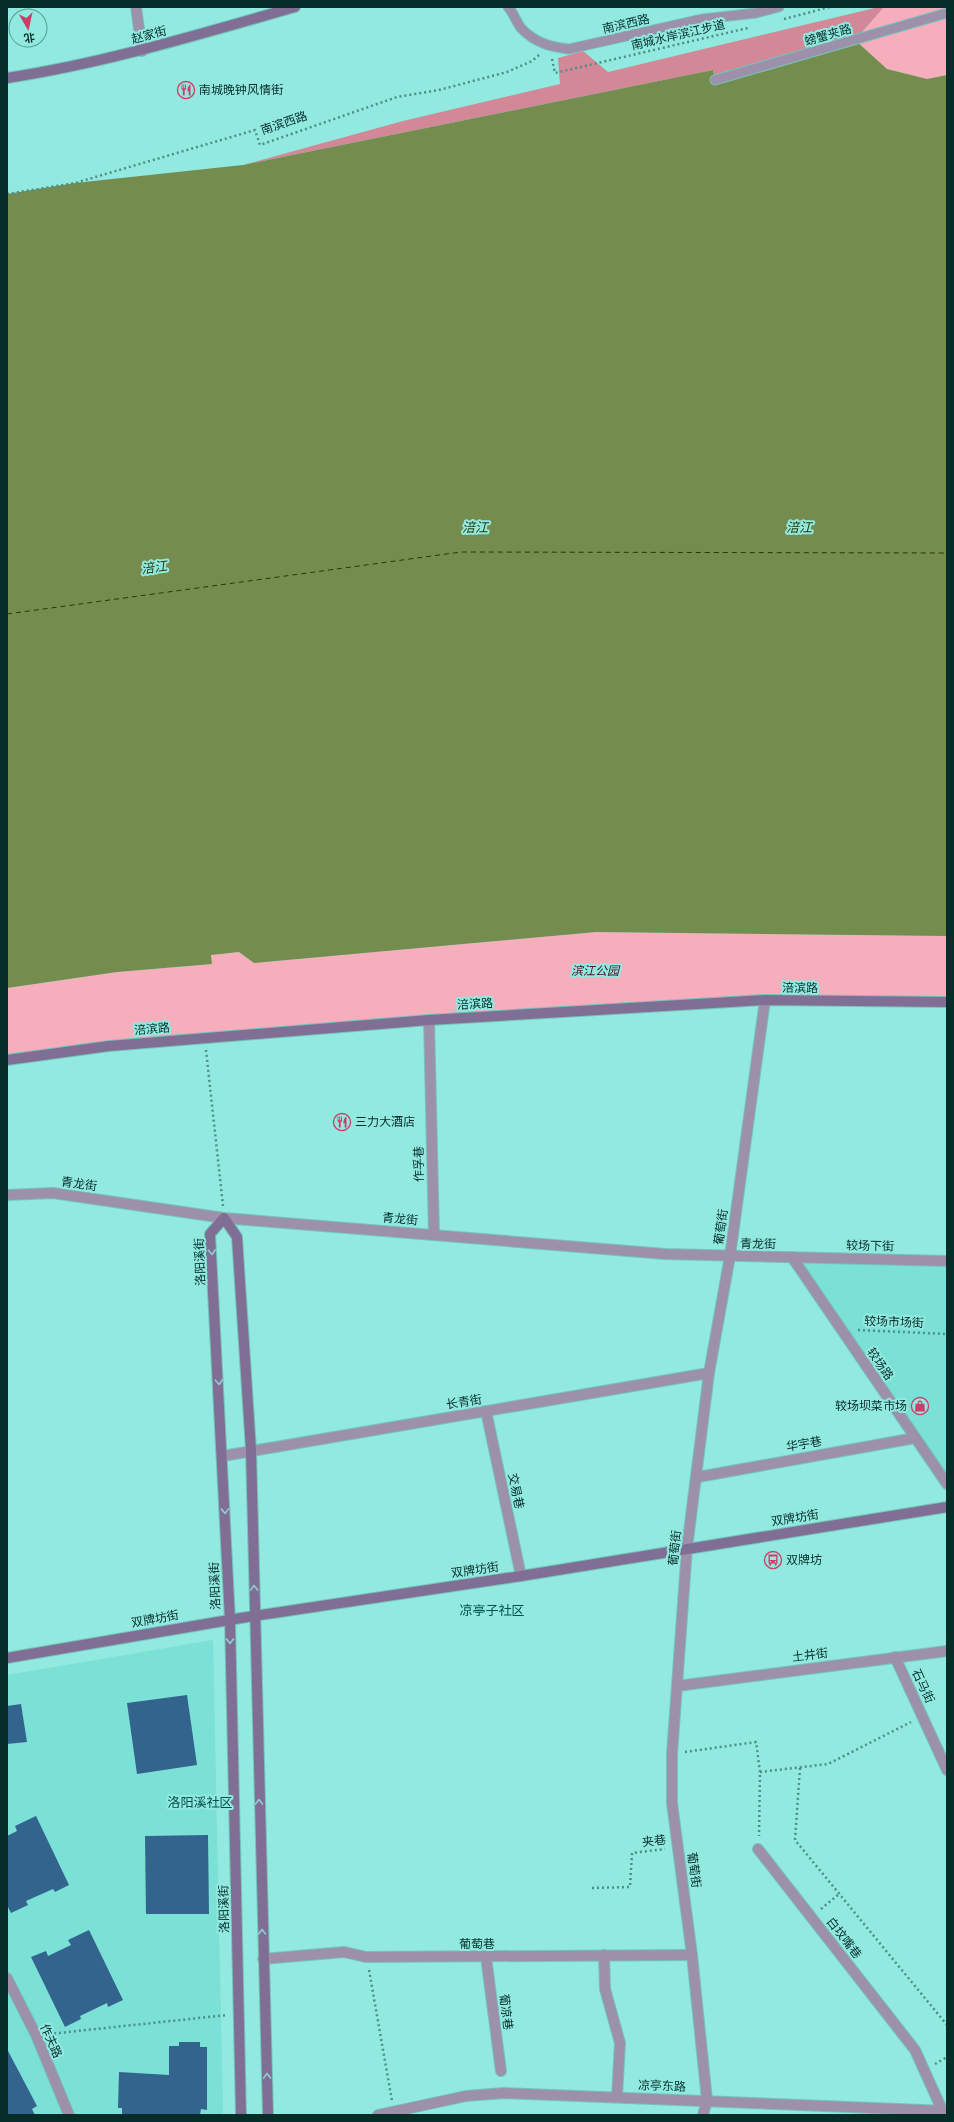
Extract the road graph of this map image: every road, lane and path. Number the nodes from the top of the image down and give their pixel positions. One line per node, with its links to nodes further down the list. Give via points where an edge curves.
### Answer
1 (136, 7): 10 (street)
2 (295, 7): 10 (street, 赵家街)
3 (508, 7): 9 (lane, 南滨西路, via 521,28)
4 (779, 7): 9 (lane, 南滨西路, via 756,13 702,19 570,49)
5 (830, 7): 7 (path)
6 (947, 13): 12 (lane, 螃蟹夹路)
7 (783, 20)
8 (753, 27): 9 (path, 南城水岸滨江步道, via 554,73)
9 (550, 47): 13 (path, 南滨西路, via 532,61 507,72 438,90 397,97 260,145 255,130 75,183)
10 (142, 51): 11 (street, 赵家街, via 50,72)
11 (7, 78)
12 (715, 80)
13 (7, 194)
14 (765, 1000): 15 (street, 涪滨路); 16 (street, 涪滨路); 22 (street, 葡萄街)
15 (947, 1002)
16 (429, 1020): 17 (street, 涪滨路); 21 (street, 作孚巷)
17 (205, 1037): 18 (street, 涪滨路, via 109,1046); 20 (path)
18 (7, 1060)
19 (7, 1195): 20 (street, 青龙街, via 53,1193)
20 (224, 1218): 21 (street, 青龙街); 30 (street, via 238,1237); 31 (street, 洛阳溪街, one-way to 31, via 210,1234)
21 (434, 1235): 22 (street, 青龙街, via 665,1254)
22 (730, 1256): 23 (street, 青龙街); 27 (street, 葡萄街)
23 (792, 1257): 24 (street, 较场下街); 25 (street, 较场路)
24 (947, 1261)
25 (840, 1329): 26 (path, 较场市场街); 29 (street, 较场路)
26 (947, 1334)
27 (709, 1373): 28 (street, 长青街); 32 (street, 葡萄街)
28 (486, 1411): 30 (street, 长青街); 36 (street, 交易巷)
29 (915, 1438): 32 (street, 华宇巷); 33 (street, 较场路)
30 (250, 1450): 31 (street, 长青街); 37 (street, one-way to 30)
31 (223, 1456): 38 (street, 洛阳溪街, one-way to 38)
32 (698, 1477): 35 (street, 葡萄街)
33 (947, 1484)
34 (947, 1507): 35 (street, 双牌坊街)
35 (687, 1548): 36 (street, 双牌坊街); 42 (street, 葡萄街)
36 (522, 1576): 37 (street, 双牌坊街)
37 (255, 1615): 38 (street, 双牌坊街); 57 (street, one-way to 37)
38 (230, 1620): 41 (street, 双牌坊街); 59 (street, 洛阳溪街, one-way to 59)
39 (947, 1651): 40 (street, 土井街)
40 (895, 1657): 42 (street, 土井街); 43 (street, 石马街)
41 (7, 1658)
42 (677, 1686): 44 (street, 葡萄街)
43 (923, 1717): 45 (path, via 828,1764); 46 (street, 石马街)
44 (672, 1754): 47 (path, via 756,1742); 48 (street, 葡萄街, via 672,1803)
45 (800, 1768): 47 (path); 51 (path, via 795,1840)
46 (947, 1770)
47 (760, 1772): 49 (path)
48 (677, 1847): 50 (path, 夹巷, via 632,1853 630,1887); 54 (street, 葡萄街)
49 (758, 1849): 52 (street, 白坟嘴巷)
50 (592, 1888)
51 (839, 1894): 52 (path); 60 (path)
52 (812, 1917): 67 (street, 白坟嘴巷, via 915,2050)
53 (604, 1955): 54 (street, 葡萄巷); 56 (street, 葡萄巷); 63 (street, via 605,1989 620,2043)
54 (692, 1955): 64 (street, 葡萄街)
55 (366, 1957): 56 (street, 葡萄巷); 57 (street, 葡萄巷, via 344,1952); 65 (path)
56 (486, 1957): 62 (street, 葡凉巷)
57 (263, 1959): 70 (street, one-way to 57)
58 (7, 1978): 61 (street, 作夫路)
59 (239, 2014): 61 (path); 69 (street, 洛阳溪街)
60 (947, 2025)
61 (36, 2035): 68 (street, 作夫路)
62 (501, 2072)
63 (617, 2097): 64 (street, 凉亭东路); 66 (street, 凉亭东路, via 504,2093 466,2096)
64 (708, 2100): 67 (street, 凉亭东路); 72 (street)
65 (394, 2111): 66 (street, 凉亭东路); 71 (street, 凉亭东路)
66 (415, 2111)
67 (945, 2112)
68 (69, 2115)
69 (241, 2115)
70 (268, 2115)
71 (378, 2115)
72 (703, 2115)

